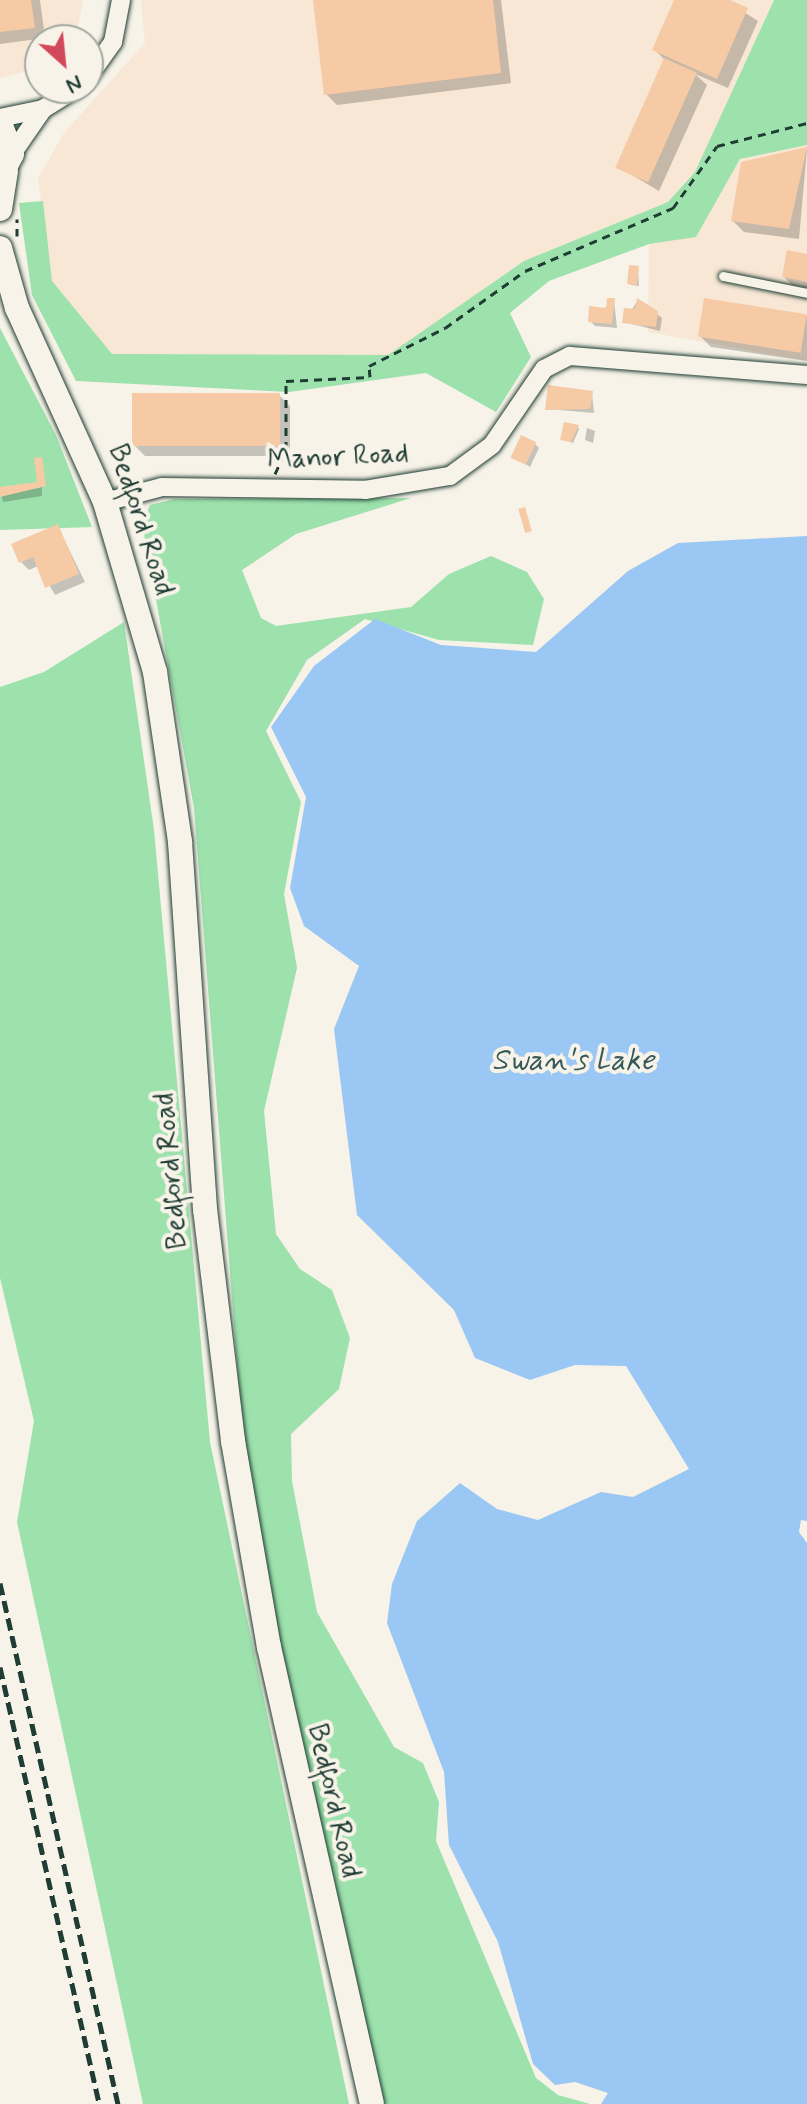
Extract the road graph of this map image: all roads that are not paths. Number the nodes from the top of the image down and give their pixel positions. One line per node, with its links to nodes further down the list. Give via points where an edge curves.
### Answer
1 (121, 0): 2 (street, via 113,42)
2 (104, 55)
3 (51, 104): 4 (street)
4 (43, 109): 5 (street); 6 (street)
5 (0, 120): 6 (main road)
6 (6, 167): 7 (main road)
7 (8, 211)
8 (9, 249): 12 (main road, Bedford Road, via 17,308)
9 (723, 276): 10 (lane)
10 (807, 293)
11 (807, 375): 12 (street, Manor Road, via 570,356 544,369 492,445 450,476 365,490 162,487)
12 (105, 502): 13 (main road, Bedford Road, via 155,672 168,753 205,1209 247,1533)
13 (372, 2104)

